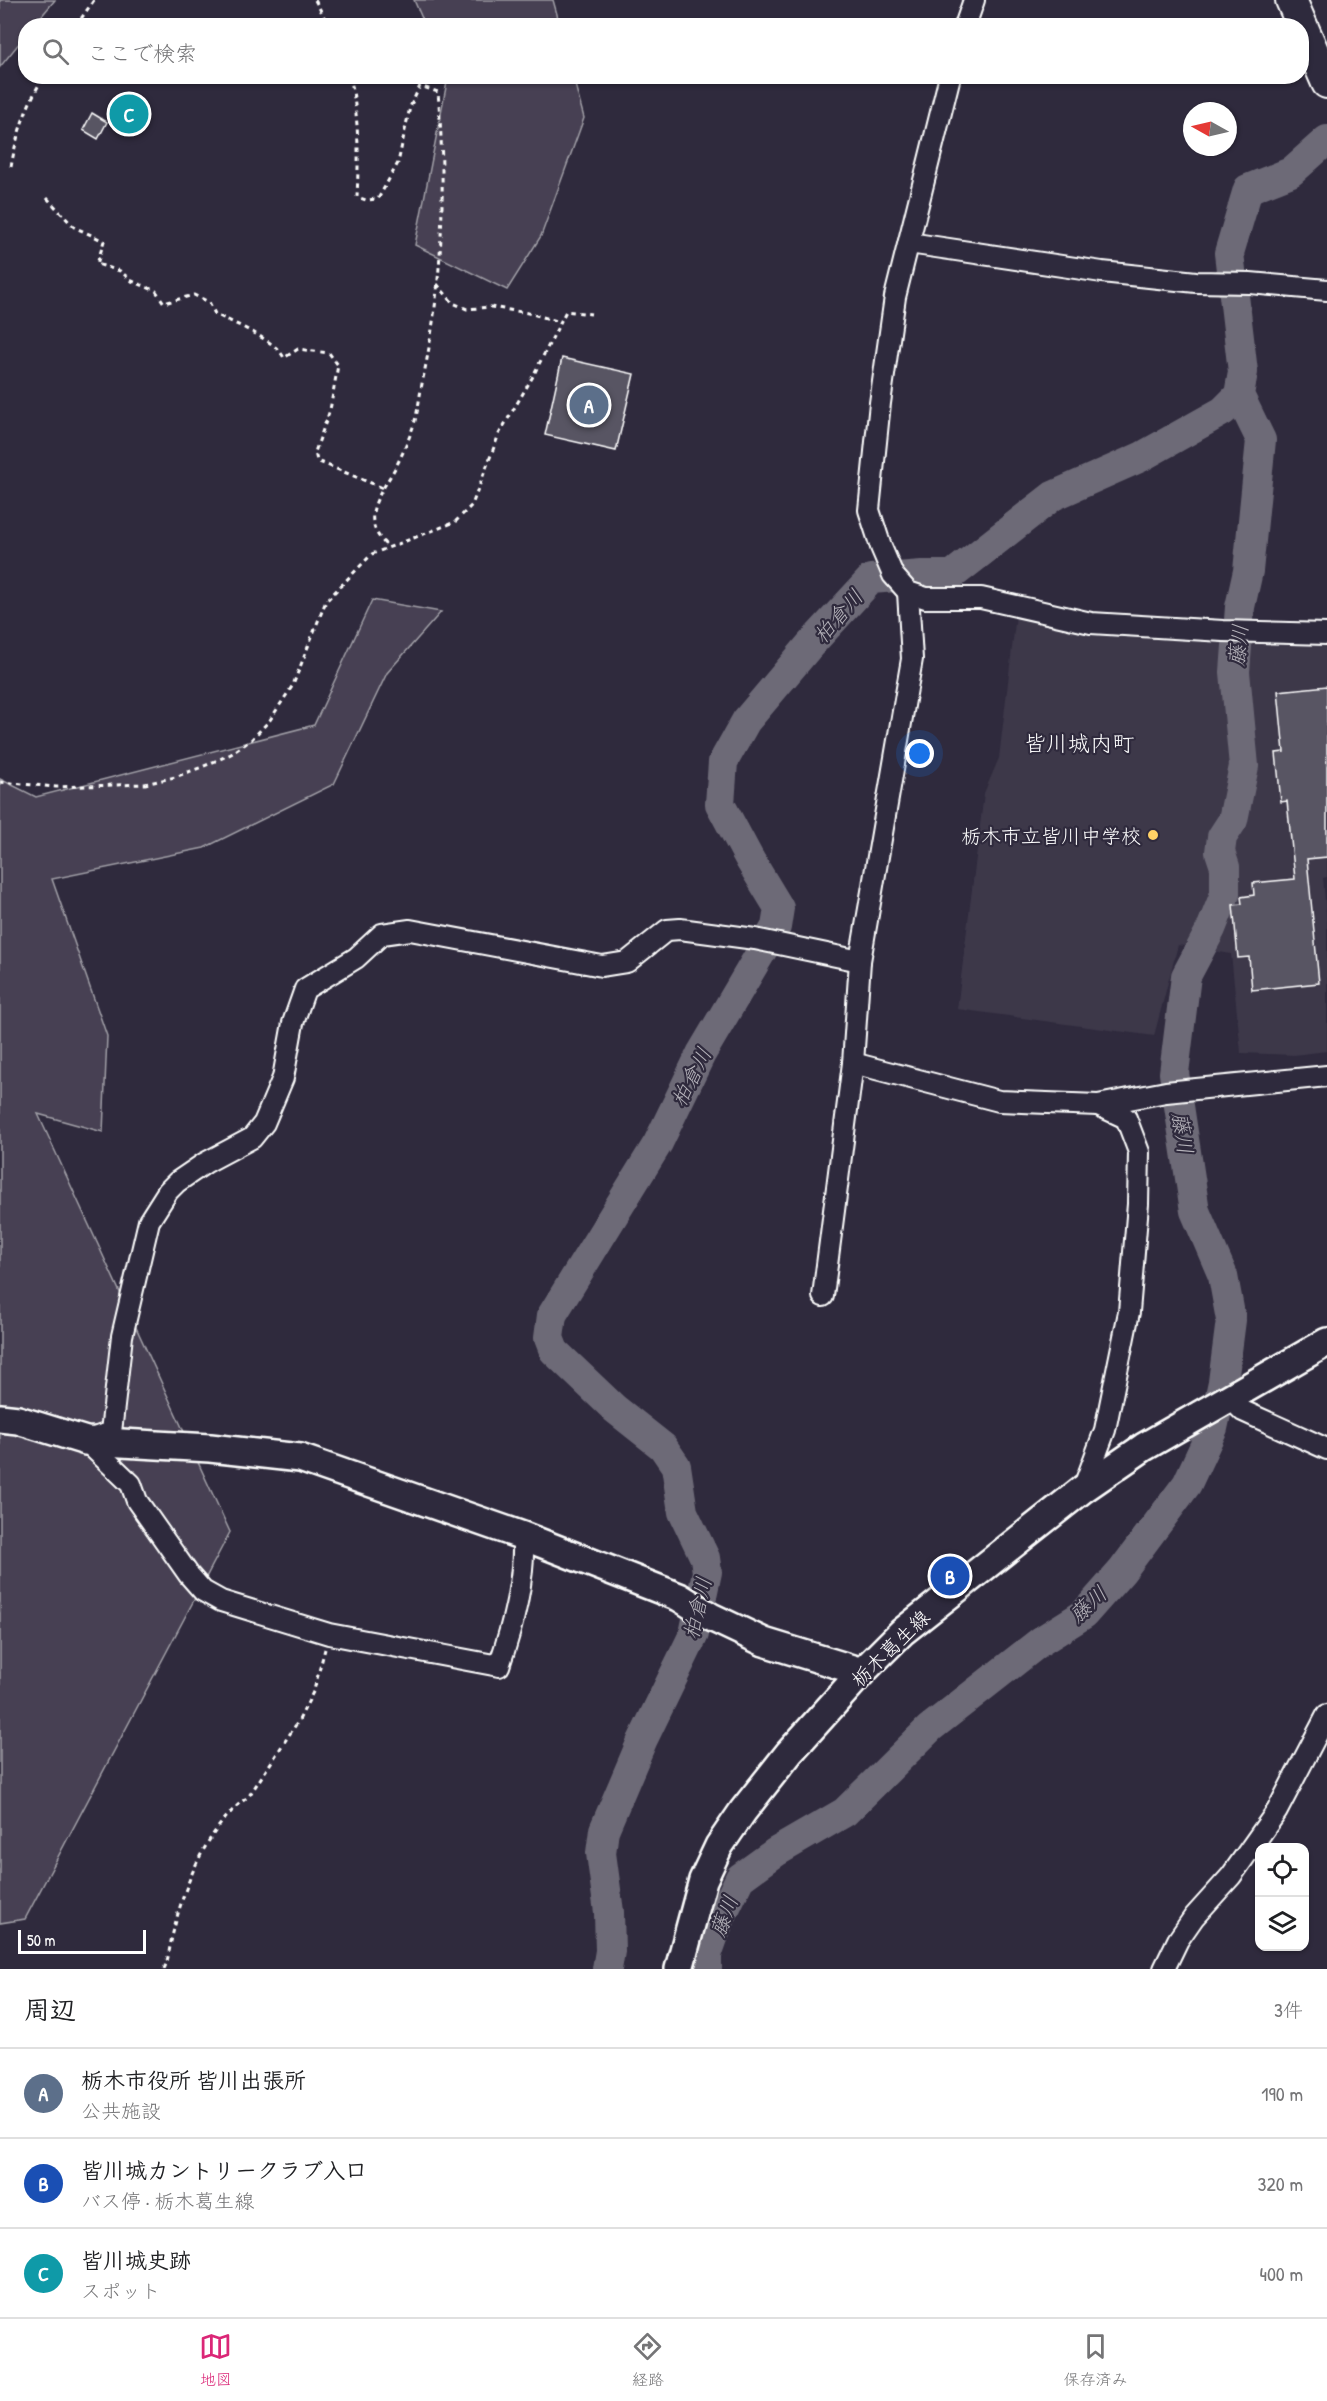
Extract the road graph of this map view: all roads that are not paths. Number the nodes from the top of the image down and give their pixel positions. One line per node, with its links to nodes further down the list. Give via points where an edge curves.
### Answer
1 (974, 0): 3 (street)
2 (1291, 0): 4 (main road)
3 (968, 18)
4 (1303, 18)
5 (1309, 27): 6 (main road)
6 (1321, 45): 7 (main road)
7 (1327, 83)
8 (948, 84): 9 (street)
9 (909, 243): 10 (street, via 1102,272); 11 (street, via 894,309 869,510 893,575)
10 (1327, 290)
11 (908, 592): 12 (street, via 926,598 981,598 1091,623); 13 (street, via 912,659)
12 (1327, 634)
13 (860, 961): 14 (street); 21 (street, via 755,939 680,929 667,930 627,962 602,966 410,930 382,934 356,958 305,989 292,1023 283,1078 264,1123 252,1138 177,1182 149,1221 122,1336 111,1432)
14 (853, 1063): 16 (street, via 999,1101); 17 (street)
15 (1327, 1076): 16 (street, via 1175,1091)
16 (1098, 1106): 23 (street, via 1126,1118 1139,1152 1138,1204 1130,1312 1105,1430)
17 (823, 1296)
18 (1327, 1342): 19 (main road, 栃木葛生線)
19 (1232, 1397): 22 (street, via 1243,1411); 23 (main road, 栃木葛生線, via 1144,1447)
20 (0, 1418): 21 (main road)
21 (86, 1441): 24 (main road, via 300,1458); 24 (street, via 131,1484 137,1501 161,1538 203,1591 221,1601 328,1634 499,1666 513,1626)
22 (1327, 1449)
23 (1083, 1489): 25 (main road, 栃木葛生線, via 902,1632)
24 (524, 1536): 25 (main road, via 679,1598 764,1642)
25 (862, 1672): 27 (main road, 栃木葛生線, via 789,1753 719,1846 704,1880)
26 (1327, 1715): 28 (street, via 1277,1811 1231,1876 1194,1917)
27 (679, 1969)
28 (1164, 1969)

